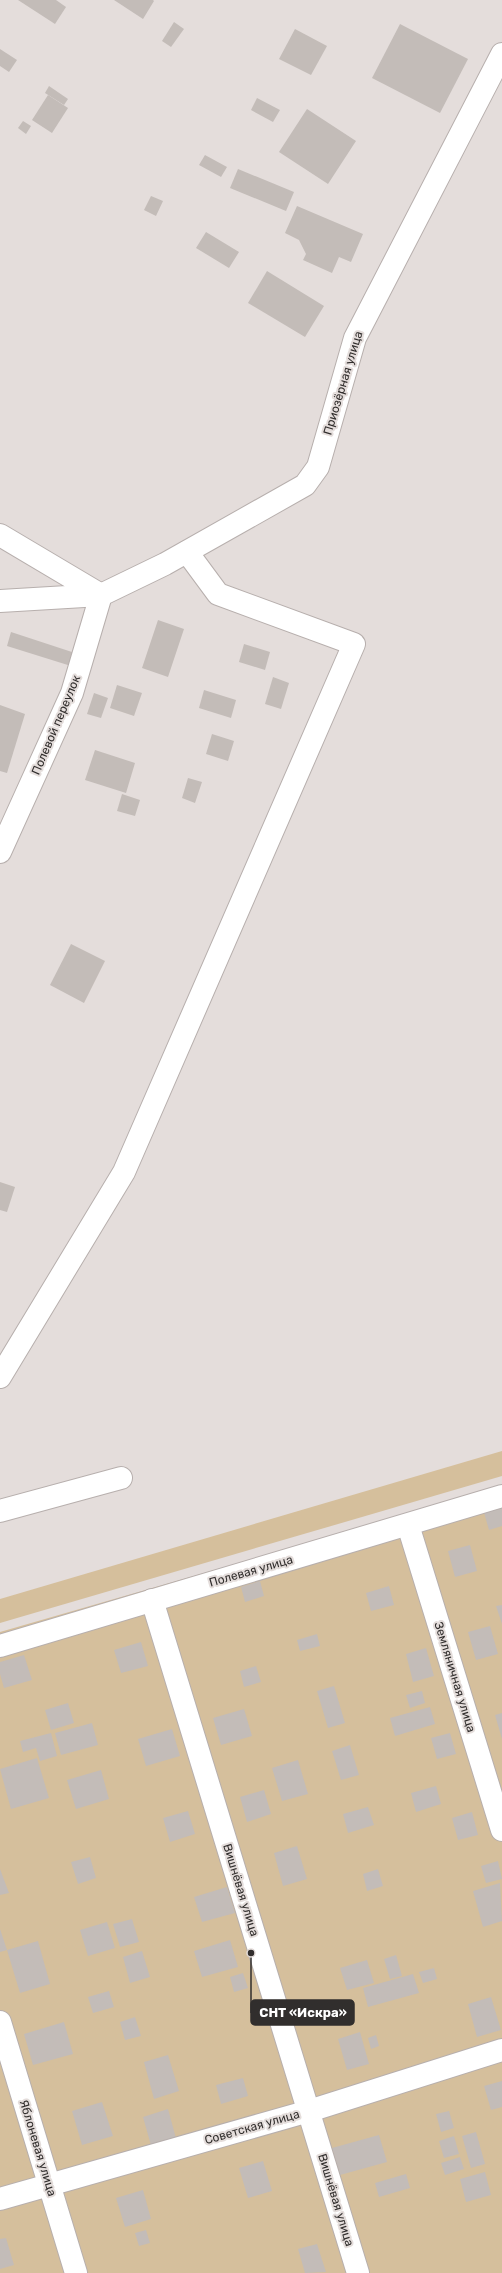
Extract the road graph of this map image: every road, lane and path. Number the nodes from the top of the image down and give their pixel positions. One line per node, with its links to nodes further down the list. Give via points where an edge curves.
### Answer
1 (502, 54): 3 (street, Приозёрная улица, via 355,338 318,466 305,485)
2 (0, 535): 4 (street)
3 (187, 552): 4 (street, Приозёрная улица); 7 (street, via 218,594 354,644 124,1172)
4 (101, 595): 5 (street); 6 (street, Полевой переулок, via 72,693)
5 (0, 601)
6 (0, 852)
7 (0, 1377)
8 (121, 1478): 10 (street)
9 (502, 1496): 11 (street, Полевая улица)
10 (0, 1510)
11 (408, 1525): 12 (street, Полевая улица); 14 (street, Земляничная улица)
12 (152, 1600): 13 (street, Полевая улица); 17 (street, Вишнёвая улица)
13 (0, 1646)
14 (502, 1830)
15 (0, 2022): 18 (street, Яблоневая улица)
16 (502, 2050): 17 (street, Советская улица)
17 (309, 2111): 18 (street, Советская улица); 21 (street, Вишнёвая улица)
18 (48, 2184): 19 (street, Советская улица); 20 (street, Яблоневая улица)
19 (0, 2199)
20 (76, 2273)
21 (358, 2273)

